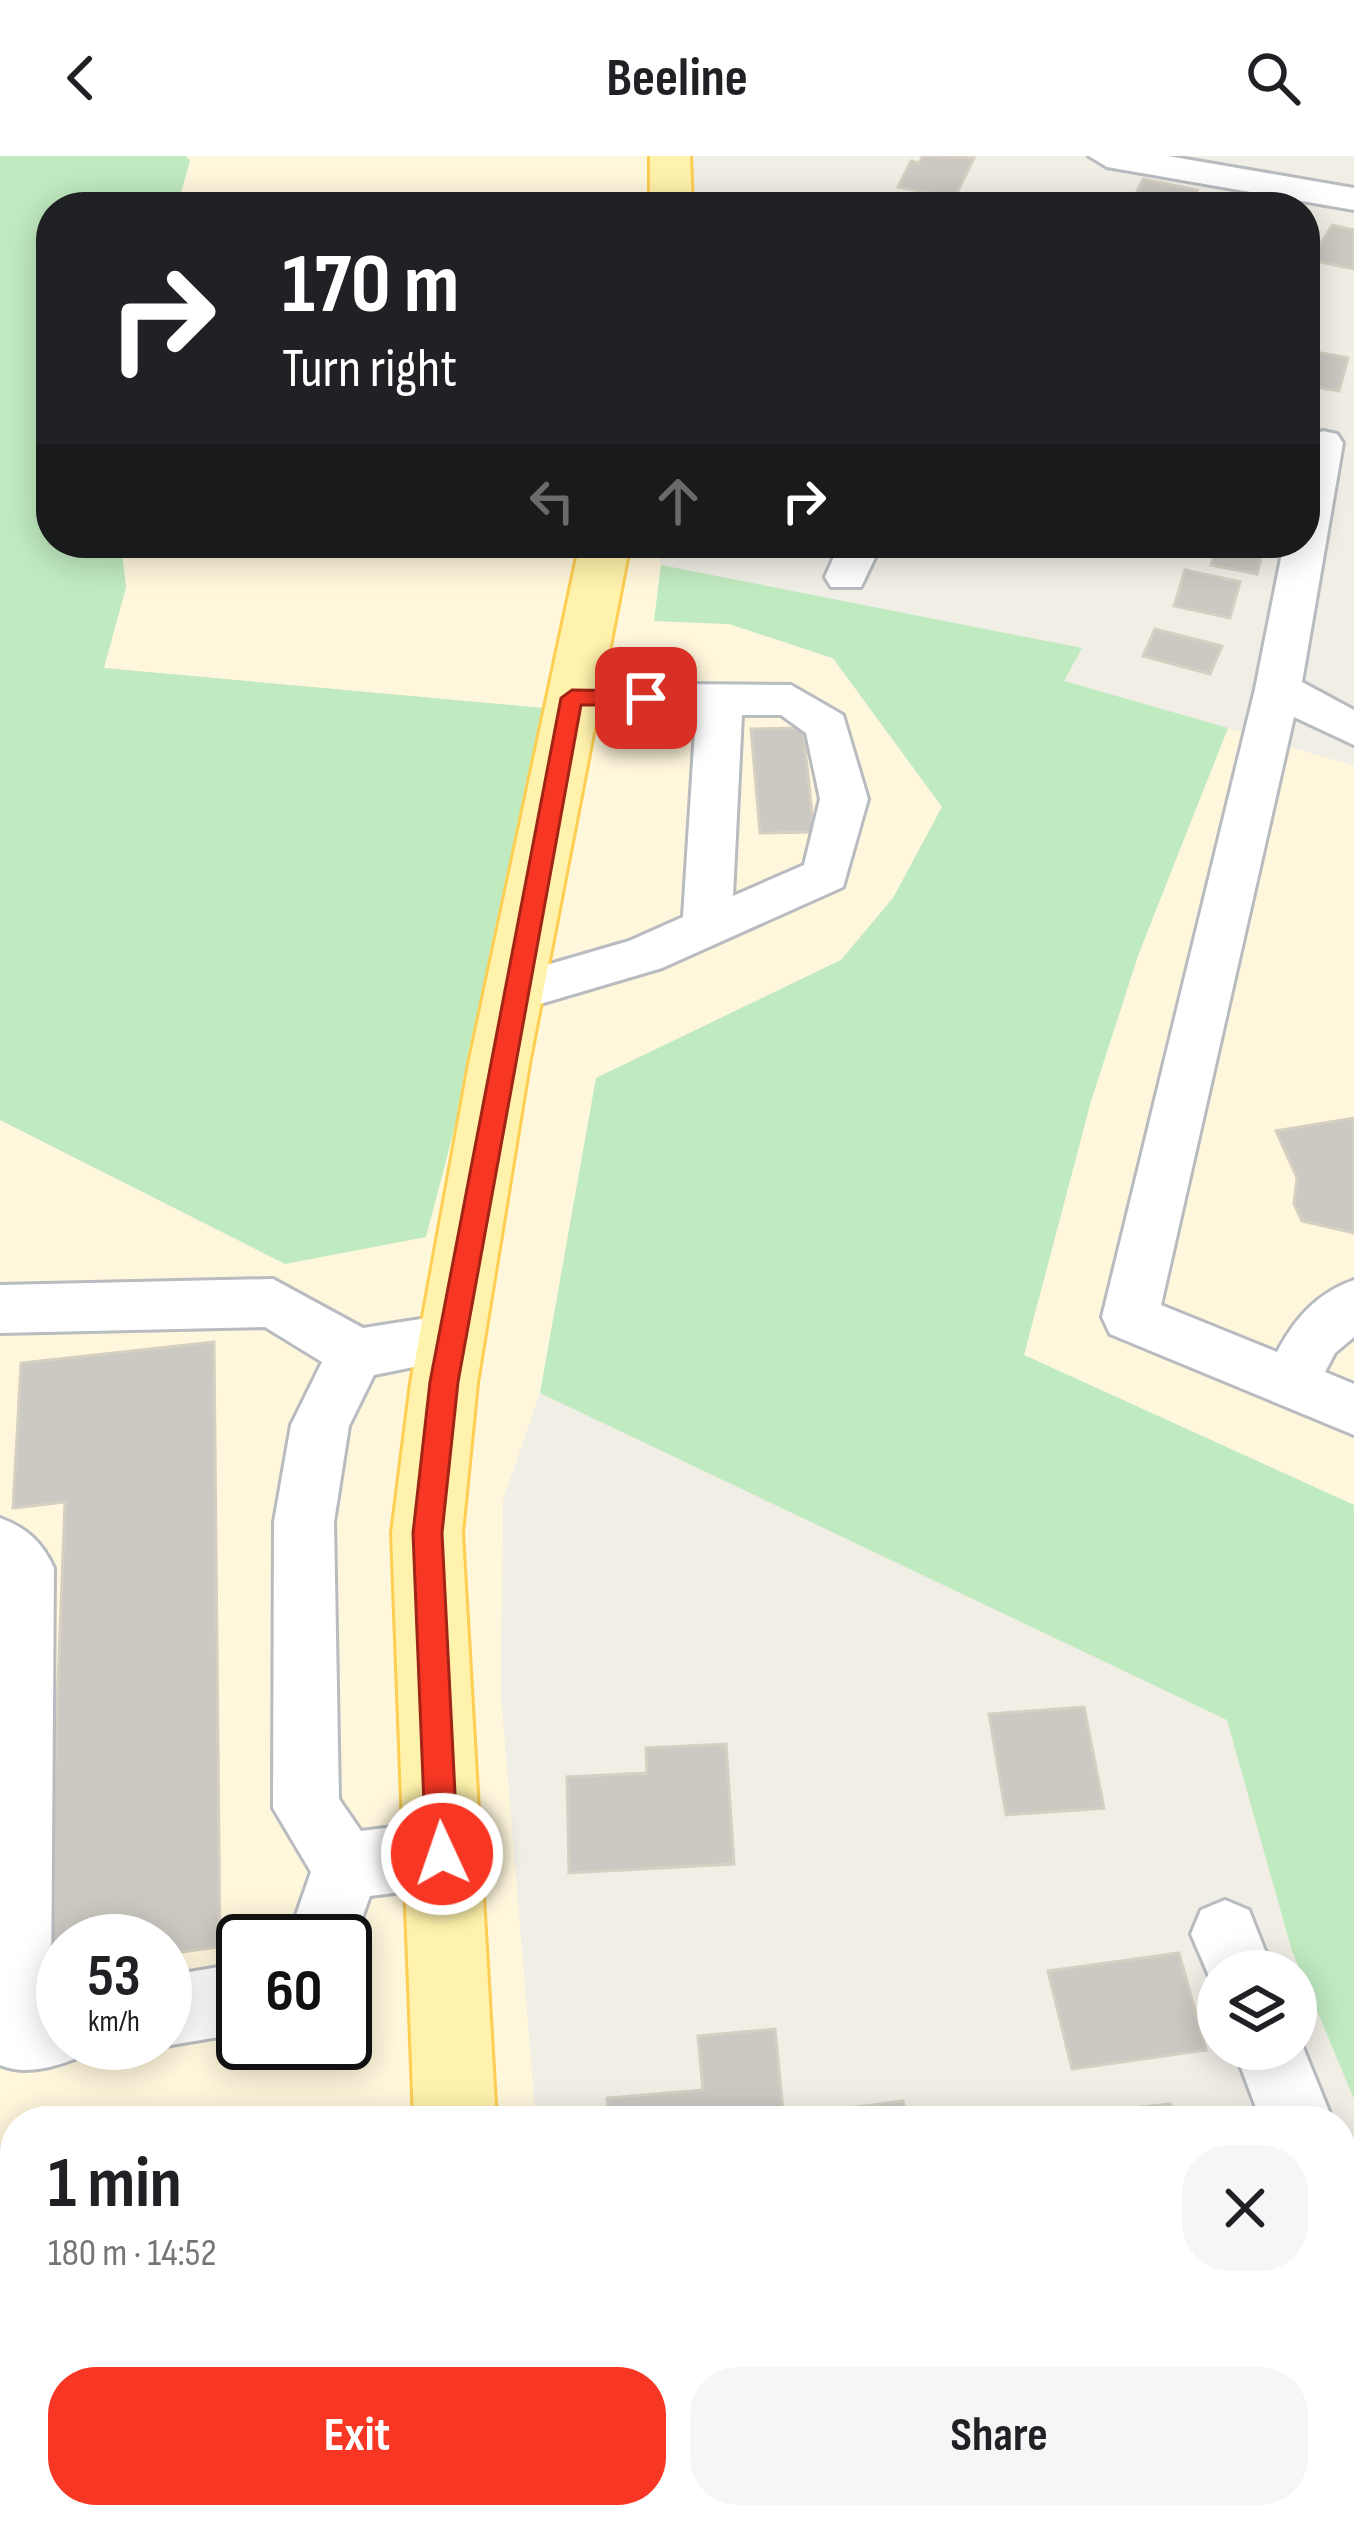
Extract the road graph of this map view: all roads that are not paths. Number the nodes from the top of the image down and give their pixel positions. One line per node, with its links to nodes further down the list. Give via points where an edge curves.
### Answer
1 (670, 156): 3 (main road)
2 (1107, 156): 4 (street)
3 (671, 192)
4 (1314, 192)
5 (1320, 193): 6 (street)
6 (1354, 199)
7 (1327, 443): 8 (street)
8 (1320, 474)
9 (602, 558): 12 (main road)
10 (1302, 558): 11 (street)
11 (1278, 689): 14 (street); 21 (street, via 1130,1317)
12 (572, 698): 13 (street); 16 (main road)
13 (720, 698): 15 (street); 15 (street, via 791,700 827,726 844,800 826,875)
14 (1354, 728)
15 (707, 925): 16 (street, via 644,955)
16 (514, 993): 19 (main road)
17 (1354, 1304): 21 (street, via 1315,1336)
18 (0, 1309): 20 (street, via 273,1304)
19 (453, 1338): 20 (street); 24 (main road, via 427,1533)
20 (356, 1353): 25 (street, via 320,1425 304,1522 306,1808)
21 (1290, 1384): 22 (street)
22 (1354, 1410)
23 (0, 1545): 27 (street, via 23,1568 16,2037)
24 (442, 1854): 25 (street); 29 (main road)
25 (346, 1866): 26 (street)
26 (330, 1914)
27 (36, 2034)
28 (1277, 2070): 30 (street)
29 (453, 2106)
30 (1291, 2106)

